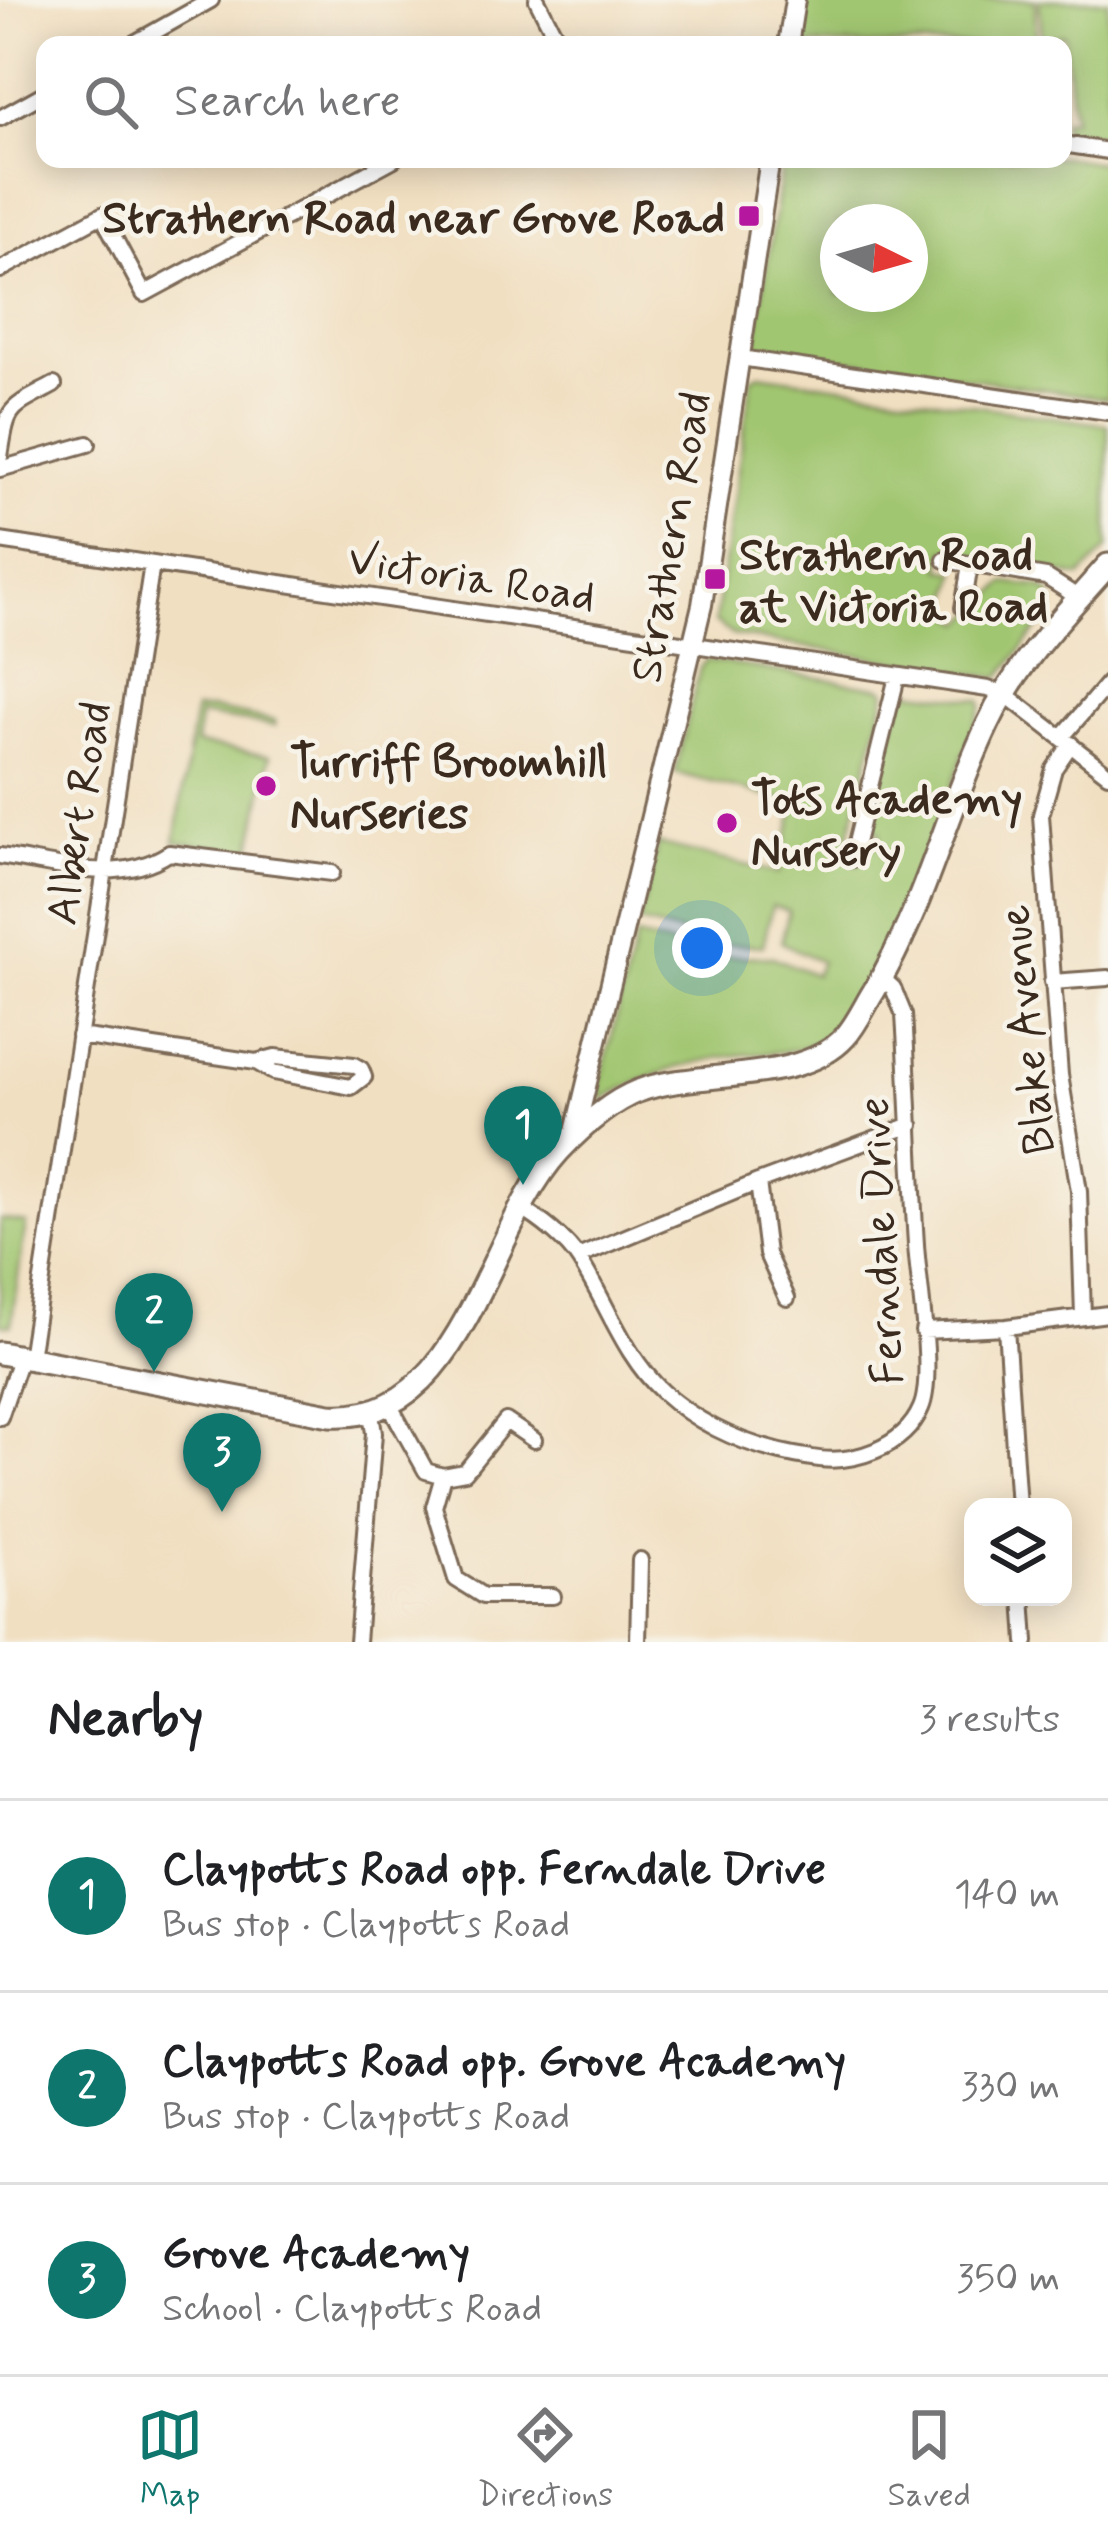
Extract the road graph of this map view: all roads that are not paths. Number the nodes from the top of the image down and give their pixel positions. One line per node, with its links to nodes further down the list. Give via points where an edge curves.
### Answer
1 (212, 0): 4 (street)
2 (537, 0): 5 (street)
3 (795, 0): 6 (street)
4 (147, 36)
5 (555, 36)
6 (789, 36)
7 (36, 98): 8 (street)
8 (0, 118)
9 (1072, 146): 10 (street)
10 (1108, 152)
11 (377, 168): 13 (street, via 145,294 102,215)
12 (769, 168): 14 (street, Strathern Road)
13 (0, 270)
14 (740, 358): 16 (street); 27 (street, Strathern Road)
15 (54, 385): 18 (street, via 11,409)
16 (1108, 412)
17 (88, 444): 19 (street)
18 (1, 447)
19 (0, 469)
20 (0, 541): 22 (street, Victoria Road)
21 (945, 560): 23 (street)
22 (152, 564): 27 (street, Victoria Road); 37 (street, Albert Road)
23 (970, 565): 25 (street, via 1046,578); 26 (street)
24 (1108, 565): 25 (main road)
25 (1079, 598): 30 (main road)
26 (963, 608)
27 (693, 646): 28 (street, Victoria Road); 45 (street, Strathern Road)
28 (897, 677): 30 (street, Victoria Road); 33 (street)
29 (1108, 683): 31 (street, Blake Avenue)
30 (1005, 694): 31 (street); 39 (main road)
31 (1067, 741): 32 (street); 41 (street, Blake Avenue, via 1041,815)
32 (1108, 774)
33 (858, 835): 34 (street); 36 (street)
34 (875, 839)
35 (0, 856): 37 (street)
36 (852, 859)
37 (104, 872): 38 (street, via 148,866 169,853); 42 (street, Albert Road)
38 (332, 873)
39 (881, 978): 44 (street, Ferndale Drive, via 904,1015); 45 (main road, via 847,1035 817,1058 637,1091)
40 (1108, 979): 41 (street)
41 (1052, 982): 51 (street, Blake Avenue, via 1079,1191)
42 (79, 1036): 43 (street); 54 (street, Albert Road)
43 (256, 1062): 43 (street, via 355,1065 364,1077 351,1087)
44 (911, 1125): 46 (street); 53 (street, Ferndale Drive)
45 (574, 1136): 47 (main road)
46 (758, 1182): 48 (street); 49 (street, via 767,1254)
47 (519, 1207): 48 (street, Ferndale Drive); 55 (main road, via 449,1348)
48 (578, 1258): 53 (street, Ferndale Drive, via 635,1361 663,1392 724,1433 793,1455 847,1459 908,1428 924,1398)
49 (787, 1298)
50 (1108, 1314): 51 (street)
51 (1083, 1316): 52 (street)
52 (1006, 1327): 53 (street); 59 (street)
53 (923, 1331)
54 (17, 1356): 55 (main road, via 330,1415); 56 (street, Albert Road)
55 (381, 1410): 58 (street, via 426,1471); 63 (street)
56 (0, 1417)
57 (534, 1440): 58 (street, via 506,1421 465,1472)
58 (442, 1475): 61 (street, via 434,1507 456,1580 483,1596)
59 (1017, 1498)
60 (640, 1560): 64 (street)
61 (553, 1595)
62 (1024, 1606): 65 (street)
63 (357, 1642)
64 (638, 1642)
65 (1026, 1642)

